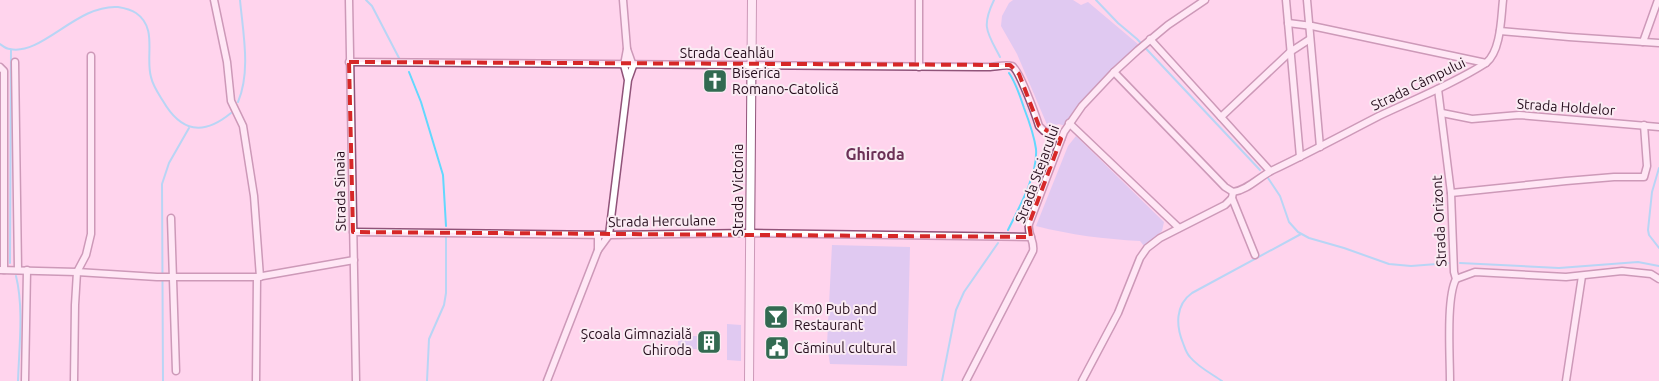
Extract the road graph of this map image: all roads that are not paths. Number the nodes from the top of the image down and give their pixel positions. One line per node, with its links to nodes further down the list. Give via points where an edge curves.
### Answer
1 (214, 0): 54 (street, via 232,101 243,126 253,188)
2 (349, 0): 21 (street, Strada Sinaia)
3 (623, 0): 24 (street)
4 (752, 0): 23 (street, Strada Victoria)
5 (919, 0): 26 (street)
6 (1205, 0): 15 (street, Strada Stejarului)
7 (1286, 0): 11 (street)
8 (1307, 0): 12 (street)
9 (1504, 0): 13 (street, Strada Câmpului)
10 (1658, 0): 16 (street)
11 (1288, 23): 12 (street); 18 (street)
12 (1309, 26): 14 (street); 22 (street)
13 (1500, 31): 16 (street); 22 (street, Strada Câmpului, via 1491,59)
14 (1310, 39): 18 (street); 35 (street)
15 (1148, 41): 27 (street, Strada Stejarului); 30 (street)
16 (1643, 42): 17 (street)
17 (1659, 43)
18 (1290, 52): 30 (street); 36 (street)
19 (91, 56): 52 (street, via 91,234 86,255)
20 (15, 62): 50 (street)
21 (350, 62): 24 (street, Strada Ceahlău); 42 (street, Strada Sinaia)
22 (1486, 63): 28 (street, Strada Câmpului)
23 (751, 64): 24 (street, Strada Ceahlău); 26 (street, Strada Ceahlău); 43 (street, Strada Victoria)
24 (628, 65): 44 (street)
25 (0, 67): 49 (street, via 4,71)
26 (919, 67): 34 (street, Strada Ceahlău, via 1014,66 1039,126)
27 (1114, 72): 31 (street, Strada Stejarului); 39 (street)
28 (1438, 88): 29 (street, Strada Orizont); 35 (street, Strada Câmpului)
29 (1442, 112): 32 (street, Strada Holdelor, via 1472,118 1519,115); 38 (street, Strada Orizont)
30 (1221, 117): 37 (street)
31 (1069, 123): 34 (street, Strada Stejarului); 41 (street)
32 (1644, 125): 33 (street, Strada Holdelor); 38 (street, via 1647,166 1644,177)
33 (1659, 126)
34 (1061, 139): 45 (street, Strada Stejarului, via 1029,224)
35 (1320, 147): 36 (street, Strada Câmpului)
36 (1300, 157): 37 (street, Strada Câmpului)
37 (1270, 171): 39 (street, Strada Câmpului)
38 (1451, 193): 56 (street, Strada Orizont)
39 (1233, 195): 41 (street, Strada Câmpului, via 1225,204); 47 (street)
40 (171, 218): 55 (street)
41 (1179, 228): 66 (street, Strada Câmpului, via 1147,248)
42 (353, 232): 44 (street, Strada Herculane); 48 (street, Strada Sinaia)
43 (751, 233): 44 (street, Strada Herculane); 45 (street, Strada Herculane); 64 (street, Strada Victoria)
44 (603, 235): 46 (street); 46 (street)
45 (1030, 237): 65 (street, Strada Stejarului, via 1034,245 1032,254)
46 (598, 250): 63 (street)
47 (1255, 255)
48 (354, 260): 54 (street); 62 (street, Strada Sinaia)
49 (2, 270): 50 (street)
50 (18, 270): 51 (street)
51 (27, 270): 52 (street); 59 (street)
52 (77, 272): 55 (street); 60 (street)
53 (1582, 276): 56 (street, via 1475,272); 57 (street, via 1622,271 1651,274); 68 (street)
54 (259, 277): 55 (street); 61 (street)
55 (171, 278): 58 (street)
56 (1456, 279): 67 (street, Strada Orizont, via 1450,301)
57 (1659, 279)
58 (176, 371)
59 (25, 381)
60 (74, 381)
61 (256, 381)
62 (356, 381)
63 (547, 381)
64 (749, 381)
65 (966, 381)
66 (1082, 381)
67 (1450, 381)
68 (1566, 381)

